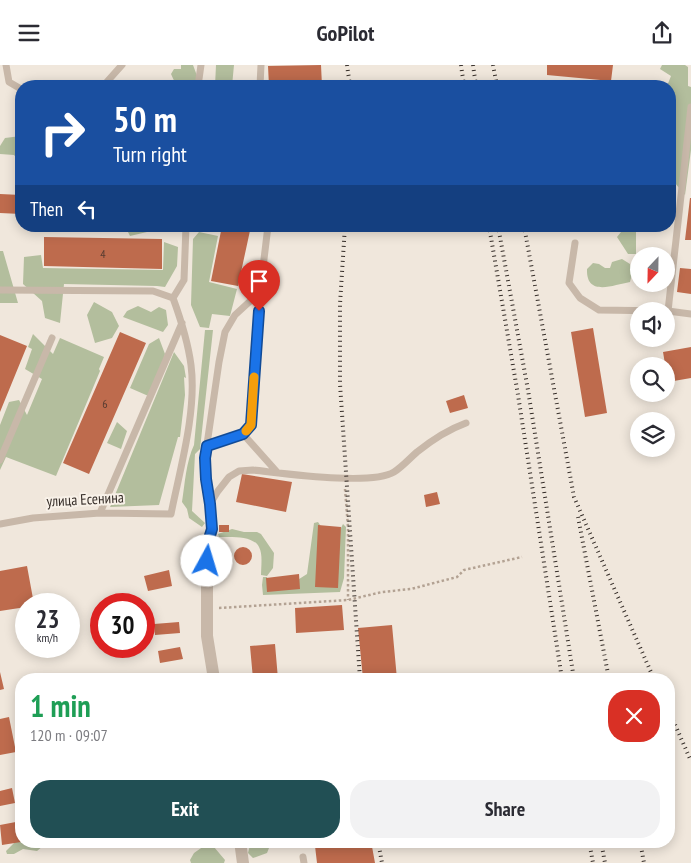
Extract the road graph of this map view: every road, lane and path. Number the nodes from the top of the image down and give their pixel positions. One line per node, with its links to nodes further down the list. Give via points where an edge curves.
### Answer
1 (6, 65): 8 (lane, via 9,82)
2 (122, 65): 5 (lane)
3 (200, 65): 6 (lane)
4 (261, 65): 7 (lane)
5 (109, 80)
6 (199, 80)
7 (260, 80)
8 (15, 86)
9 (691, 107): 16 (lane)
10 (186, 232): 15 (lane, via 184,280)
11 (267, 232): 14 (lane)
12 (575, 243): 17 (lane, via 569,283 580,298 599,310)
13 (0, 289): 15 (lane, via 154,291)
14 (260, 292): 23 (lane, via 251,425); 24 (lane, via 234,315 226,332)
15 (173, 298): 20 (lane)
16 (669, 302)
17 (630, 310)
18 (675, 312): 19 (lane)
19 (691, 314)
20 (182, 322): 29 (lane); 29 (lane, улица Есенина, via 191,366 192,395 171,514)
21 (52, 337): 25 (lane)
22 (466, 423): 27 (lane, via 436,437 392,473)
23 (243, 434): 24 (lane); 26 (lane)
24 (207, 446): 28 (lane, via 206,479)
25 (0, 460)
26 (278, 472): 27 (lane); 28 (lane, via 239,471 229,477)
27 (344, 479): 33 (path)
28 (210, 504): 31 (lane, via 212,529)
29 (100, 513): 30 (lane, улица Есенина, via 33,515)
30 (0, 524)
31 (207, 545): 34 (street)
32 (522, 557): 33 (path, via 464,570 457,577 411,589)
33 (348, 600): 34 (path)
34 (207, 609): 35 (street, via 207,636)
35 (213, 673)
36 (241, 848): 37 (street)
37 (243, 863)

